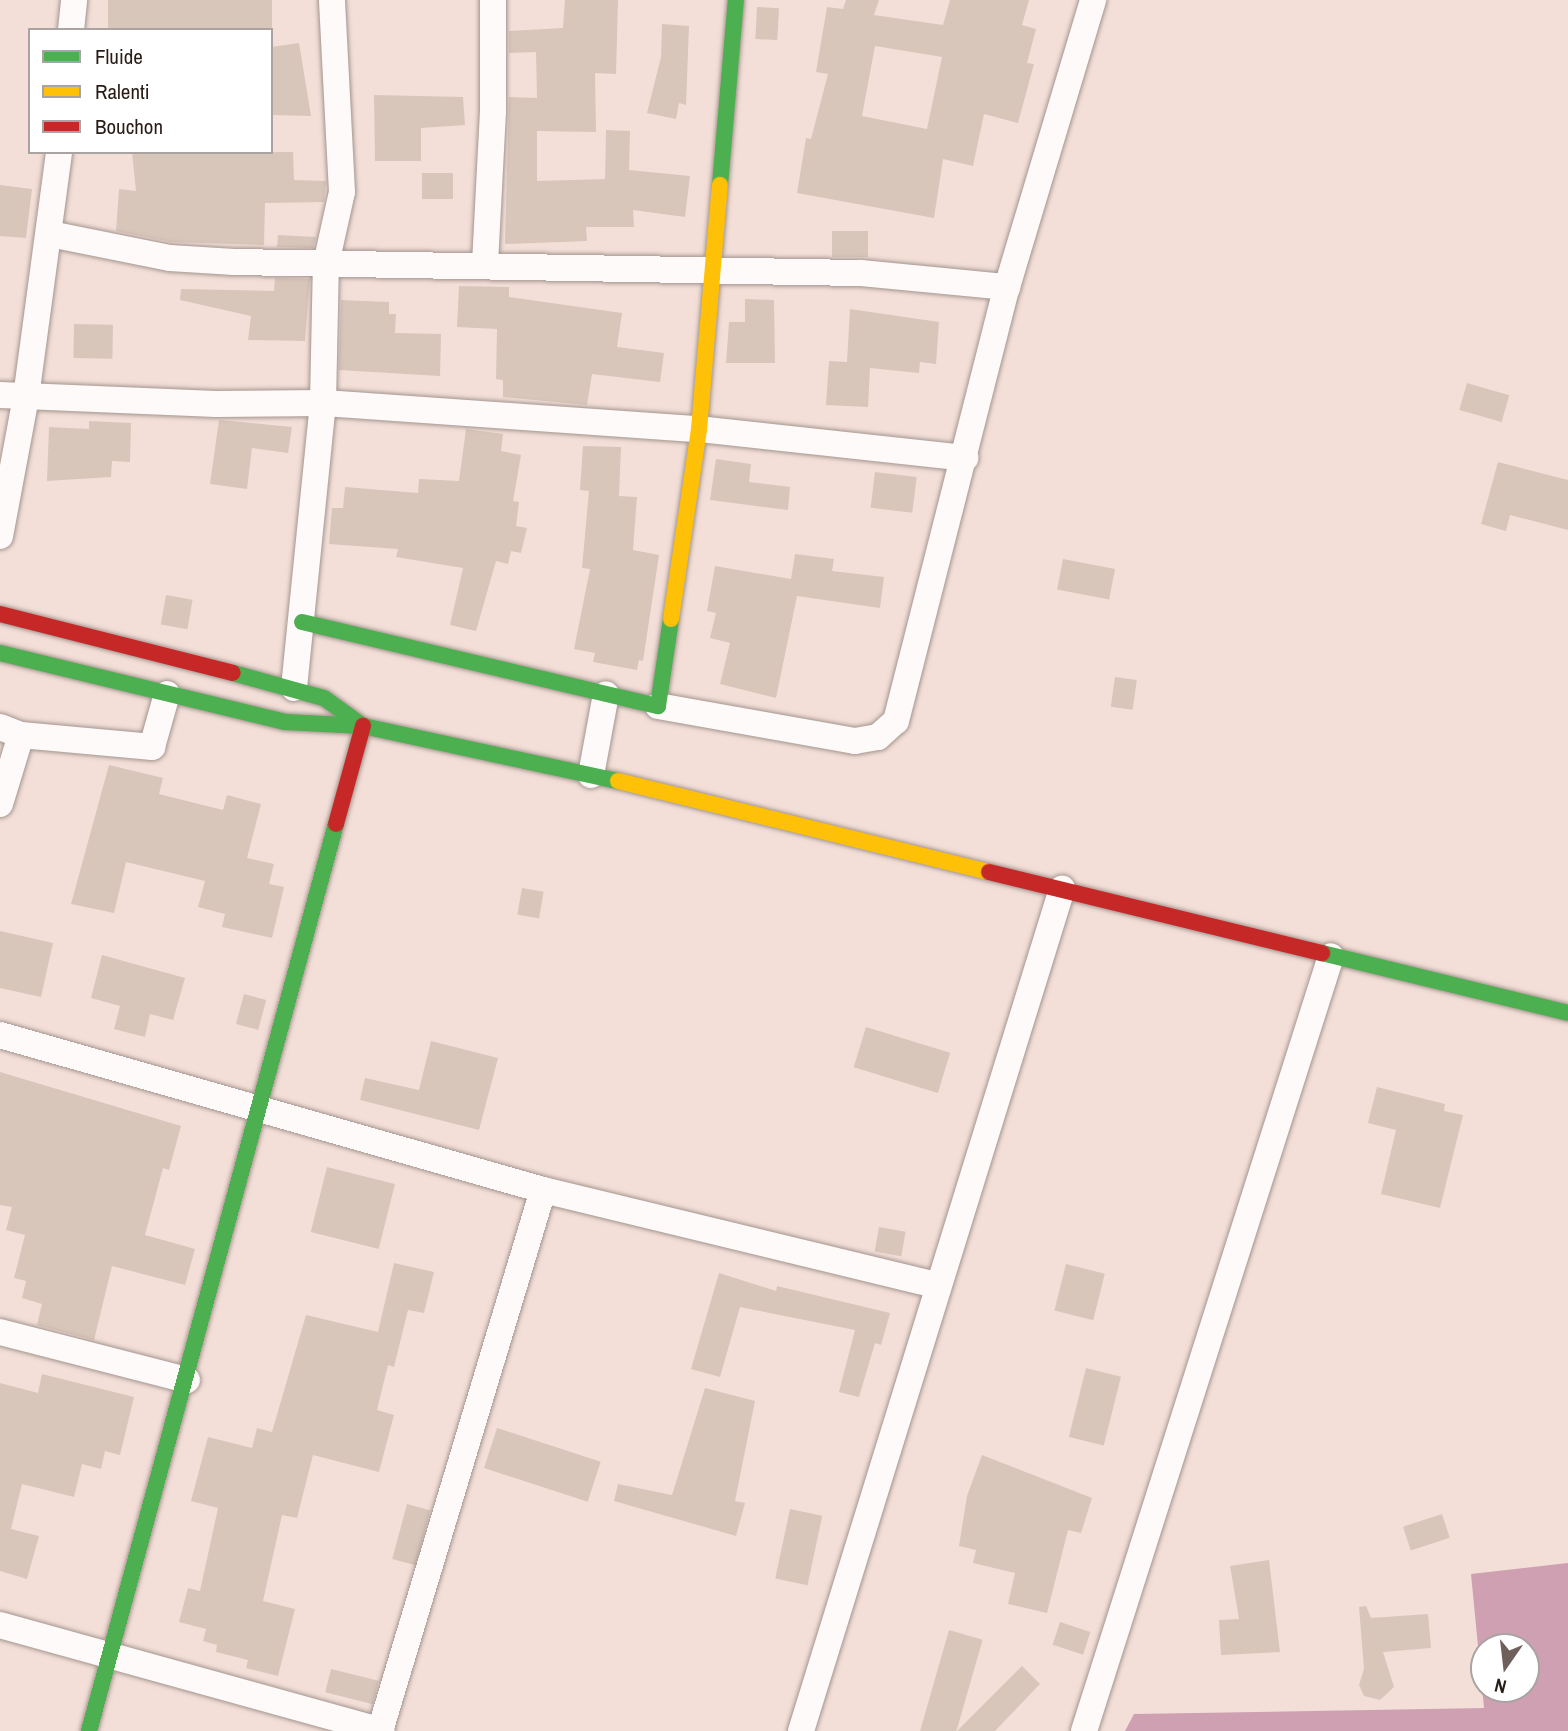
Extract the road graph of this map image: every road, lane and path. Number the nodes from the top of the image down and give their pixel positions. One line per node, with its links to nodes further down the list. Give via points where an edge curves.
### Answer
1 (74, 0): 6 (street)
2 (332, 0): 9 (street, via 342,192)
3 (494, 0): 10 (street)
4 (736, 0): 11 (main road)
5 (1093, 0): 12 (street)
6 (71, 28)
7 (59, 154): 8 (street)
8 (50, 234): 9 (street, via 170,258); 13 (street)
9 (326, 264): 10 (street); 14 (street)
10 (485, 264): 11 (street)
11 (713, 272): 12 (street, via 861,273); 15 (main road)
12 (1007, 287): 16 (street)
13 (13, 396): 14 (street); 17 (street)
14 (323, 403): 15 (street); 19 (street)
15 (699, 429): 16 (street); 24 (main road)
16 (965, 458): 24 (street, via 896,720 886,730 855,741)
17 (0, 536)
18 (0, 614): 21 (main road)
19 (302, 622): 21 (street); 23 (main road)
20 (0, 653): 22 (main road)
21 (294, 688): 25 (main road, via 324,698)
22 (167, 694): 25 (main road, via 285,722); 26 (street, via 152,747)
23 (606, 694): 24 (main road); 27 (street)
24 (658, 706)
25 (363, 726): 27 (main road); 33 (main road)
26 (11, 731): 28 (street)
27 (591, 775): 29 (main road)
28 (0, 804)
29 (1062, 889): 30 (main road); 35 (street)
30 (1331, 956): 31 (main road); 43 (street)
31 (1568, 1013)
32 (0, 1035): 33 (street)
33 (256, 1111): 34 (street); 37 (main road)
34 (543, 1190): 35 (street); 41 (street)
35 (939, 1286): 42 (street)
36 (0, 1332): 37 (street)
37 (187, 1380): 39 (main road)
38 (0, 1625): 39 (street)
39 (110, 1654): 40 (main road); 41 (street)
40 (89, 1731)
41 (381, 1731)
42 (801, 1731)
43 (1084, 1731)

